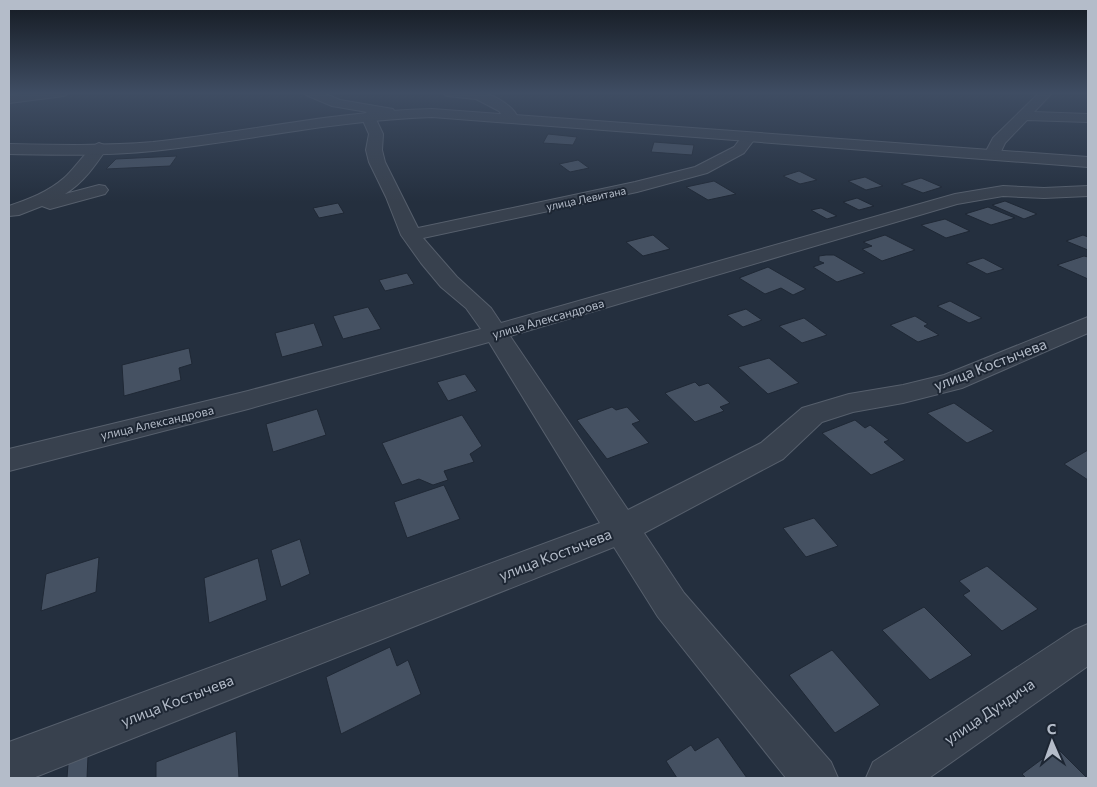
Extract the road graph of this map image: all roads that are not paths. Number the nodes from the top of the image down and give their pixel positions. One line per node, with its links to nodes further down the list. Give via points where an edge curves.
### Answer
1 (279, 129): 6 (street, via 172,144)
2 (374, 129): 13 (street, via 377,162)
3 (653, 129): 5 (street)
4 (1010, 129): 8 (street)
5 (750, 136): 8 (street); 13 (street, улица Левитана, via 739,150 701,170 637,187)
6 (99, 148): 7 (street); 12 (street, via 91,162 56,194)
7 (9, 149)
8 (992, 155): 9 (street)
9 (1088, 162)
10 (99, 190): 12 (street, via 65,201)
11 (1088, 191): 15 (street, улица Александрова, via 1003,191 955,199)
12 (10, 211)
13 (411, 235): 15 (street, via 449,282 474,302)
14 (1088, 324): 17 (street, улица Костычева, via 952,382 849,403 812,415 772,451)
15 (495, 333): 16 (street, улица Александрова, via 280,392 94,436); 17 (street)
16 (9, 460)
17 (622, 529): 19 (street, улица Костычева); 20 (street, via 671,605)
18 (1088, 643): 21 (street, улица Дундича)
19 (9, 765)
20 (815, 778)
21 (889, 778)

